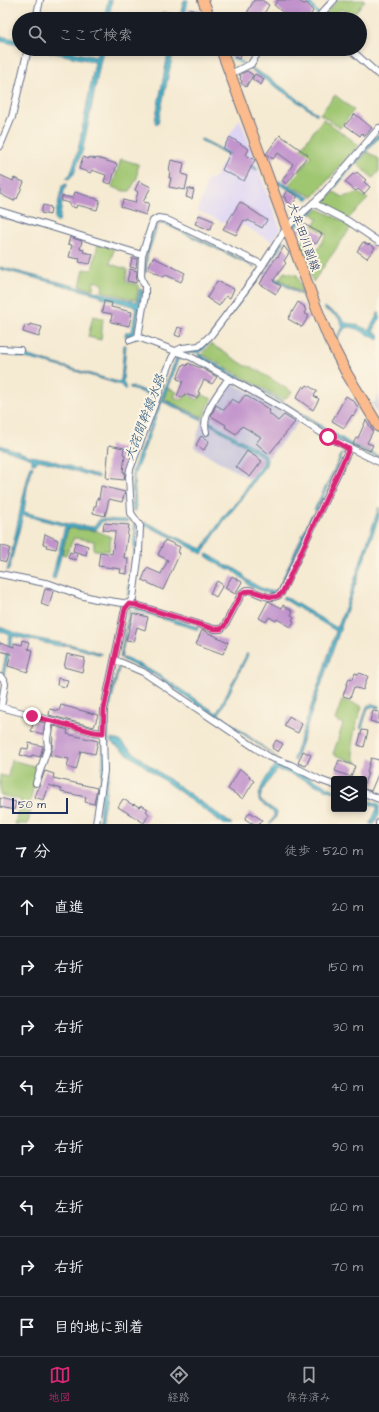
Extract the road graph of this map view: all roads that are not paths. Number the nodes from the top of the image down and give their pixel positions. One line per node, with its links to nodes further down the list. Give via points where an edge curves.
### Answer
1 (40, 0): 4 (street)
2 (203, 0): 5 (main road)
3 (334, 0): 6 (street)
4 (37, 12)
5 (207, 12)
6 (323, 12)
7 (26, 56): 14 (street, via 12,117)
8 (224, 56): 11 (main road, 大牟田川副線)
9 (256, 56): 11 (street, via 251,64)
10 (358, 56): 12 (street)
11 (230, 74): 17 (main road, 大牟田川副線)
12 (379, 75)
13 (379, 128): 15 (street)
14 (0, 146)
15 (313, 203): 17 (street); 18 (street, via 348,221)
16 (0, 211): 19 (street)
17 (287, 227): 20 (street); 27 (main road, 大牟田川副線, via 329,339)
18 (379, 242)
19 (142, 255): 20 (street, via 153,221 158,218); 21 (street, via 141,275 145,295)
20 (263, 265): 25 (street, via 199,346)
21 (138, 337): 22 (street); 25 (street)
22 (130, 340)
23 (0, 350): 24 (street)
24 (20, 350)
25 (176, 351): 26 (street); 32 (street, via 130,469 131,512 140,526 136,585)
26 (229, 378): 28 (street, via 206,417); 29 (street)
27 (379, 427)
28 (206, 432)
29 (349, 449): 30 (street); 32 (street, via 282,593 278,596 246,590 221,629)
30 (379, 462)
31 (0, 574): 32 (street, via 50,584 96,599)
32 (129, 604): 33 (street, via 125,609)
33 (115, 660): 36 (street, via 104,709); 38 (street, via 143,672 268,757)
34 (0, 677): 35 (street, via 5,684 1,707)
35 (50, 720): 36 (street); 37 (street, via 46,739 48,747)
36 (103, 733): 41 (street, via 104,771)
37 (36, 783)
38 (331, 784)
39 (367, 794): 40 (street)
40 (379, 800)
41 (96, 824)

